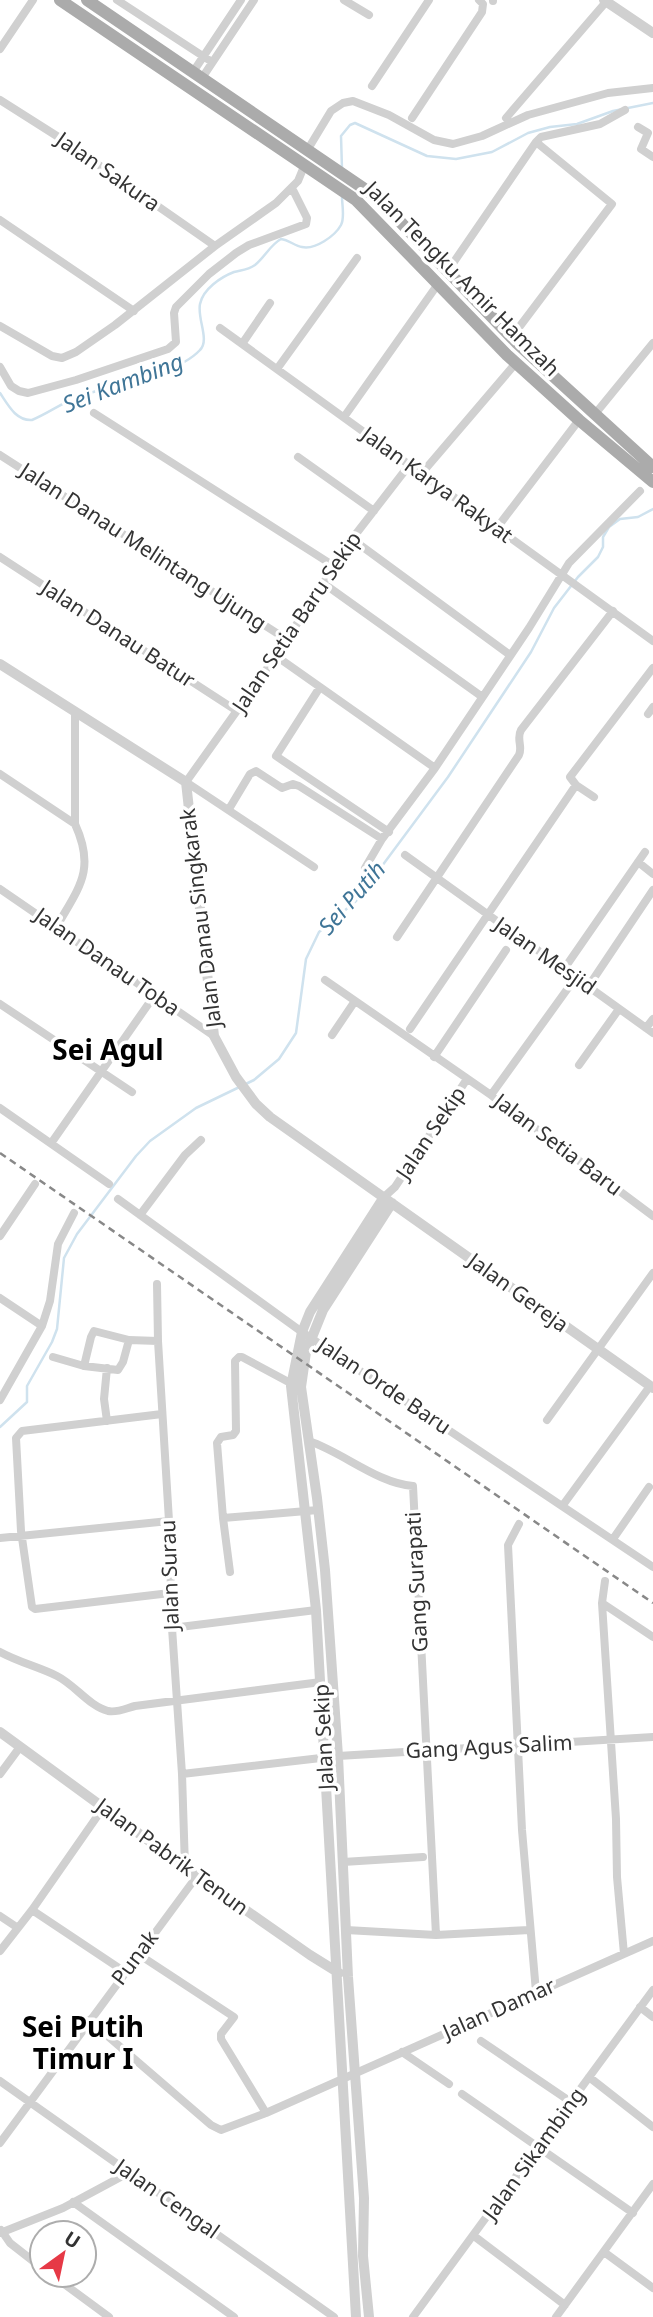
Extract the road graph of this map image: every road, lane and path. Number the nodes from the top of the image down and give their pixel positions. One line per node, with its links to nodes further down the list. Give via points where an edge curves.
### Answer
1 (33, 0): 13 (street)
2 (60, 0): 27 (main road, Jalan Tengku Amir Hamzah)
3 (87, 0): 16 (main road, Jalan Tengku Amir Hamzah)
4 (117, 0): 14 (street)
5 (241, 0): 14 (street)
6 (254, 0): 15 (street)
7 (344, 0): 11 (street)
8 (429, 0): 17 (street)
9 (479, 0): 21 (street, via 482,12)
10 (605, 1): 12 (street); 22 (street)
11 (369, 15)
12 (653, 33)
13 (0, 49)
14 (203, 57): 15 (street); 16 (street)
15 (212, 62): 16 (street)
16 (197, 75): 25 (main road, Jalan Tengku Amir Hamzah)
17 (372, 86)
18 (653, 88): 25 (street, via 608,93 528,115 453,144 434,140 353,101 331,111)
19 (0, 100): 30 (street, Jalan Sakura)
20 (625, 110): 24 (street, via 600,124)
21 (412, 118)
22 (506, 118)
23 (638, 127): 26 (street, via 648,134 641,149)
24 (536, 142): 32 (street); 38 (street, via 612,204)
25 (307, 149): 32 (main road, Jalan Tengku Amir Hamzah, via 383,204)
26 (653, 157)
27 (305, 164): 28 (street); 33 (main road, Jalan Tengku Amir Hamzah, via 349,194)
28 (292, 188): 30 (street); 42 (street, via 306,224 249,245 209,274 176,307 176,342 169,349 28,393 11,386)
29 (0, 220): 35 (street)
30 (215, 246): 35 (street)
31 (357, 258): 43 (street)
32 (447, 272): 38 (main road, Jalan Tengku Amir Hamzah)
33 (438, 284): 41 (main road, Jalan Tengku Amir Hamzah); 46 (street)
34 (270, 303): 40 (street)
35 (134, 311): 36 (street, via 62,358 38,350)
36 (0, 327)
37 (220, 328): 40 (street, Jalan Karya Rakyat)
38 (514, 341): 41 (main road); 45 (main road, Jalan Tengku Amir Hamzah)
39 (653, 343): 45 (street)
40 (242, 344): 43 (street, Jalan Karya Rakyat)
41 (511, 359): 47 (main road, Jalan Tengku Amir Hamzah); 52 (street)
42 (0, 368)
43 (277, 369): 46 (street, Jalan Karya Rakyat)
44 (94, 413): 59 (street)
45 (595, 414): 51 (main road, Jalan Tengku Amir Hamzah)
46 (344, 417): 50 (street, Jalan Karya Rakyat)
47 (579, 420): 53 (main road, Jalan Tengku Amir Hamzah); 56 (street)
48 (0, 454): 63 (street, Jalan Danau Melintang Ujung)
49 (298, 457): 55 (street)
50 (410, 464): 52 (street, Jalan Karya Rakyat); 55 (street, Jalan Setia Baru Sekip)
51 (653, 467)
52 (422, 472): 56 (street, Jalan Karya Rakyat)
53 (653, 482)
54 (640, 491): 60 (street, via 569,563)
55 (374, 511): 57 (street, Jalan Setia Baru Sekip)
56 (496, 529): 60 (street, Jalan Karya Rakyat)
57 (352, 539): 59 (street, Jalan Setia Baru Sekip); 65 (street)
58 (0, 557): 71 (street, Jalan Danau Batur)
59 (334, 566): 61 (street, Jalan Setia Baru Sekip)
60 (562, 576): 62 (street, Jalan Karya Rakyat); 65 (street)
61 (323, 583): 63 (street, Jalan Setia Baru Sekip); 70 (street)
62 (612, 611): 64 (street, Jalan Karya Rakyat); 87 (street, via 522,730 519,755)
63 (286, 639): 66 (street, Jalan Setia Baru Sekip)
64 (653, 641)
65 (510, 655): 70 (street)
66 (276, 656): 69 (street); 71 (street, Jalan Setia Baru Sekip)
67 (0, 664): 72 (street, Jalan Danau Singkarak)
68 (653, 668): 75 (street)
69 (320, 687): 73 (street); 80 (street, via 276,756)
70 (481, 696): 73 (street)
71 (237, 711): 76 (street, Jalan Setia Baru Sekip)
72 (75, 712): 76 (street, Jalan Danau Singkarak); 79 (street)
73 (435, 768): 80 (street)
74 (0, 774): 79 (street)
75 (573, 781): 77 (street); 90 (street)
76 (186, 782): 78 (street); 106 (street, Jalan Danau Singkarak)
77 (594, 797)
78 (229, 809): 80 (street, via 256,771 282,788 299,786); 84 (street)
79 (75, 824): 91 (street, via 83,844 84,878)
80 (386, 836): 85 (street)
81 (645, 852): 83 (street)
82 (405, 855): 87 (street, Jalan Mesjid)
83 (638, 862): 86 (street); 94 (street)
84 (314, 867)
85 (365, 868)
86 (653, 874)
87 (436, 879): 90 (street, Jalan Mesjid); 92 (street)
88 (653, 890): 97 (street)
89 (1, 891): 91 (street, Jalan Danau Toba)
90 (487, 915): 94 (street, Jalan Mesjid); 103 (street)
91 (57, 926): 98 (street, Jalan Danau Toba)
92 (397, 937)
93 (506, 950): 107 (street)
94 (564, 970): 95 (street, Jalan Mesjid)
95 (576, 978): 97 (street, Jalan Mesjid); 112 (street)
96 (325, 980): 99 (street, Jalan Setia Baru)
97 (588, 987): 101 (street, Jalan Mesjid)
98 (154, 996): 106 (street, Jalan Danau Toba); 109 (street)
99 (355, 1001): 105 (street); 107 (street, Jalan Setia Baru)
100 (0, 1004): 109 (street)
101 (619, 1009): 104 (street, Jalan Mesjid); 108 (street)
102 (653, 1019): 104 (street)
103 (410, 1029)
104 (650, 1030)
105 (332, 1035)
106 (214, 1036): 119 (street, Jalan Danau Singkarak, via 236,1077 270,1117)
107 (434, 1057): 110 (street, Jalan Setia Baru)
108 (579, 1065)
109 (100, 1072): 111 (street); 115 (street)
110 (467, 1079): 112 (street, Jalan Setia Baru); 119 (street, Jalan Sekip)
111 (132, 1092)
112 (491, 1095): 122 (street, Jalan Setia Baru)
113 (0, 1108): 115 (street)
114 (201, 1140): 121 (street)
115 (52, 1142): 117 (street)
116 (35, 1184): 123 (street)
117 (109, 1184)
118 (118, 1199): 121 (street, Jalan Orde Baru)
119 (388, 1200): 128 (street, Jalan Sekip, via 310,1312); 131 (street, Jalan Gereja)
120 (74, 1213): 127 (street, via 58,1244)
121 (140, 1215): 128 (street, Jalan Orde Baru)
122 (653, 1216)
123 (0, 1236)
124 (653, 1273): 131 (street)
125 (157, 1284): 130 (street, Jalan Surau)
126 (0, 1298): 127 (street)
127 (42, 1326): 137 (street)
128 (306, 1335): 135 (street, Jalan Sekip); 143 (street, Jalan Orde Baru)
129 (129, 1340): 130 (street); 133 (street, via 94,1331); 134 (street, via 120,1368)
130 (158, 1341): 138 (street, Jalan Surau)
131 (599, 1351): 136 (street, Jalan Gereja); 139 (street)
132 (53, 1357): 133 (street)
133 (84, 1366): 134 (street)
134 (107, 1368): 140 (street)
135 (296, 1386): 141 (street, Jalan Sekip); 145 (street, Jalan Sekip); 146 (street, via 242,1357 235,1361 236,1431 217,1443)
136 (651, 1387): 143 (street)
137 (0, 1400)
138 (162, 1414): 140 (street); 147 (street, Jalan Surau)
139 (547, 1420)
140 (107, 1421): 150 (street, via 17,1435)
141 (309, 1441): 144 (street, Jalan Sekip); 168 (street, Gang Surapati, via 385,1479 413,1486)
142 (649, 1487): 151 (street)
143 (563, 1505): 151 (street, Jalan Orde Baru)
144 (318, 1510): 145 (street); 169 (street, Jalan Sekip)
145 (307, 1511): 146 (street); 157 (street, Jalan Sekip)
146 (223, 1518): 153 (street)
147 (169, 1521): 150 (street); 155 (street, Jalan Surau)
148 (519, 1524): 166 (street, via 508,1545)
149 (0, 1538): 150 (street)
150 (22, 1538): 155 (street, via 30,1605 35,1609)
151 (613, 1539): 152 (street, Jalan Orde Baru)
152 (653, 1567)
153 (230, 1572)
154 (606, 1581): 156 (street)
155 (170, 1593): 158 (street, Jalan Surau)
156 (602, 1603): 159 (street); 165 (street)
157 (316, 1610): 158 (street); 161 (street, Jalan Sekip)
158 (172, 1628): 162 (street, Jalan Surau)
159 (653, 1637)
160 (0, 1652): 162 (street, via 55,1675 108,1711)
161 (321, 1682): 162 (street); 170 (street, Jalan Sekip)
162 (176, 1702): 172 (street, Jalan Surau)
163 (0, 1732): 167 (street, Jalan Pabrik Tenun)
164 (653, 1737): 165 (street, Gang Agus Salim)
165 (609, 1740): 166 (street, Gang Agus Salim); 188 (street)
166 (518, 1744): 168 (street, Gang Agus Salim); 182 (street)
167 (20, 1747): 171 (street); 173 (street, Jalan Pabrik Tenun)
168 (425, 1751): 169 (street, Gang Agus Salim); 183 (street)
169 (338, 1756): 170 (street, Gang Agus Salim); 175 (street, Jalan Sekip)
170 (326, 1757): 172 (street, Gang Agus Salim); 190 (street, Jalan Sekip)
171 (0, 1774)
172 (182, 1774): 176 (street, Jalan Surau)
173 (103, 1808): 176 (street, Jalan Pabrik Tenun); 178 (street)
174 (423, 1857): 175 (street)
175 (343, 1862): 181 (street, Jalan Sekip)
176 (185, 1867): 177 (street, Jalan Pabrik Tenun)
177 (197, 1876): 187 (street, Punak); 190 (street, Jalan Pabrik Tenun)
178 (32, 1910): 180 (street); 189 (street)
179 (0, 1916): 180 (street)
180 (18, 1928): 185 (street)
181 (346, 1930): 183 (street); 191 (street, Jalan Sekip)
182 (529, 1930): 183 (street); 193 (street)
183 (436, 1935)
184 (650, 1943): 186 (street, Jalan Damar); 188 (street, Jalan Damar)
185 (0, 1951)
186 (653, 1952)
187 (138, 1954): 189 (street, Punak); 207 (street, via 234,2017 221,2039)
188 (624, 1954): 193 (street, Jalan Damar)
189 (125, 1972): 196 (street, Punak)
190 (337, 1972): 191 (street, Jalan Pabrik Tenun); 201 (street, Jalan Sekip)
191 (348, 1976): 199 (street, Jalan Sekip)
192 (653, 1990): 194 (street, Jalan Sikambing)
193 (536, 1992): 198 (street, Jalan Damar)
194 (640, 2007): 195 (street); 200 (street, Jalan Sikambing)
195 (653, 2017)
196 (89, 2020): 205 (street, Punak); 207 (street, Jalan Damar, via 217,2128)
197 (481, 2041): 206 (street)
198 (402, 2052): 199 (street, Jalan Damar); 203 (street)
199 (354, 2073): 201 (street, Jalan Damar); 214 (street, Jalan Sekip)
200 (589, 2077): 206 (street, Jalan Sikambing); 208 (street)
201 (344, 2079): 207 (street, Jalan Damar); 213 (street, Jalan Sekip)
202 (0, 2081): 205 (street, Jalan Cengal)
203 (449, 2084)
204 (462, 2094): 210 (street)
205 (29, 2101): 209 (street, Punak); 211 (street, Jalan Cengal)
206 (571, 2102): 210 (street, Jalan Sikambing)
207 (266, 2113)
208 (653, 2127)
209 (0, 2143)
210 (538, 2146): 216 (street); 218 (street, Jalan Sikambing)
211 (130, 2172): 215 (street); 226 (street, Jalan Cengal)
212 (653, 2184): 216 (street)
213 (350, 2198): 214 (street); 227 (street, Jalan Sekip)
214 (364, 2198): 228 (street, Jalan Sekip)
215 (74, 2202): 217 (street); 225 (street)
216 (633, 2213): 219 (street)
217 (0, 2231): 220 (street)
218 (474, 2236): 223 (street); 229 (street, Jalan Sikambing)
219 (604, 2252): 221 (street); 223 (street)
220 (28, 2258)
221 (653, 2288)
222 (71, 2289): 224 (street)
223 (565, 2305): 230 (street)
224 (109, 2317)
225 (234, 2317)
226 (334, 2317)
227 (356, 2317)
228 (369, 2317)
229 (413, 2317)
230 (556, 2317)

